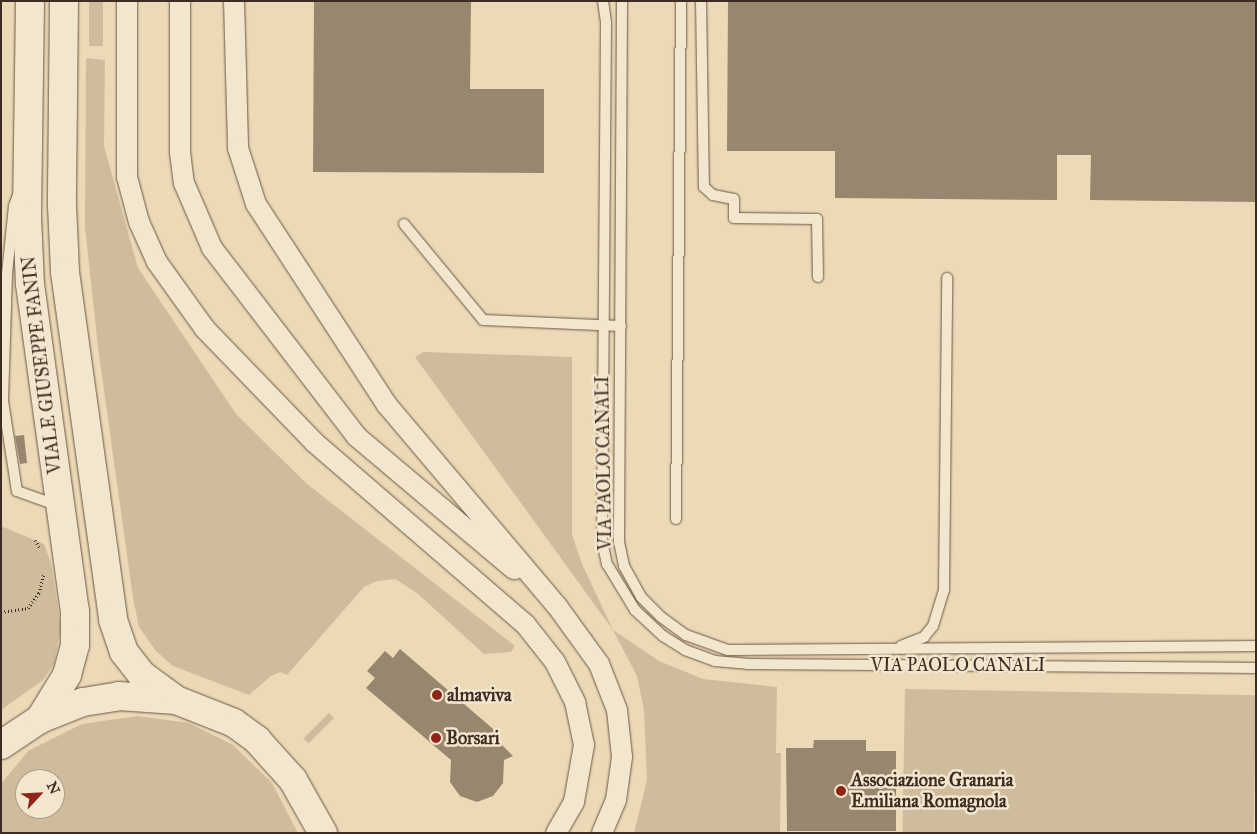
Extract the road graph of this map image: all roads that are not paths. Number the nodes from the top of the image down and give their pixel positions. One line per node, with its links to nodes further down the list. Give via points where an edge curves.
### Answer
1 (30, 1): 10 (main road, VIALE GIUSEPPE FANIN)
2 (64, 1): 22 (main road, VIALE GIUSEPPE FANIN, via 62,205 65,272 113,620 124,652 142,675)
3 (128, 1): 26 (street, via 127,177 139,222 157,262 205,329 314,442 525,624 555,662 575,702 584,745 574,802)
4 (180, 1): 18 (street, via 180,152 189,200 212,248 356,436)
5 (234, 1): 18 (street, via 238,148 256,204 387,405)
6 (603, 1): 14 (lane, VIA PAOLO CANALI, via 606,23)
7 (622, 1): 15 (lane)
8 (681, 1): 17 (lane)
9 (702, 1): 12 (lane, via 704,187 713,195 734,199 734,218 817,219)
10 (28, 173): 16 (main road, VIALE GIUSEPPE FANIN, via 30,284); 16 (lane, via 14,206 3,401 17,491)
11 (404, 224): 14 (lane, via 483,320)
12 (818, 277)
13 (947, 278): 20 (lane, via 940,611 924,637 907,645)
14 (602, 325): 15 (lane); 21 (lane, VIA PAOLO CANALI, via 601,515 607,564 635,610 663,636 685,650 715,661 747,664)
15 (620, 326): 20 (lane, via 619,542 624,566 641,597 686,635 728,650)
16 (60, 506): 23 (main road, VIALE GIUSEPPE FANIN, via 75,611 75,645 68,675)
17 (676, 520)
18 (557, 606): 27 (street, via 599,664 617,710 622,758 616,800)
19 (1256, 646): 20 (lane)
20 (875, 650)
21 (1256, 668)
22 (176, 700): 23 (main road, via 119,696 83,702); 25 (main road, via 234,723 257,740 293,780)
23 (40, 719): 24 (main road)
24 (1, 745)
25 (323, 833)
26 (556, 833)
27 (602, 833)

